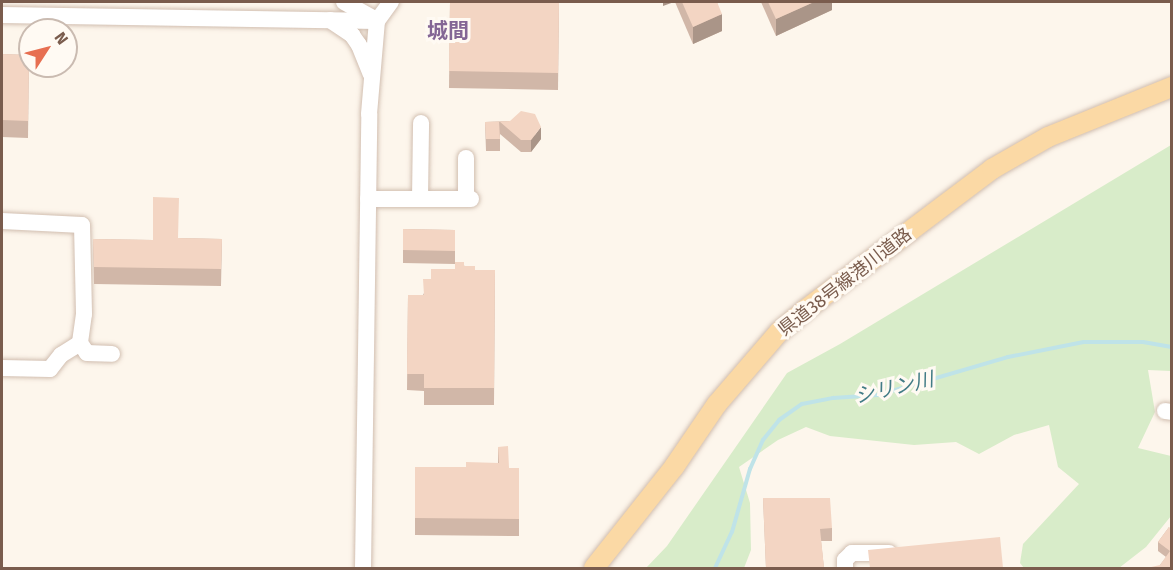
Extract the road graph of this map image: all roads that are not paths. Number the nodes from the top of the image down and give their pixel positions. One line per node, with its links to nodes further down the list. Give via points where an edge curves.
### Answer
1 (344, 2): 5 (lane)
2 (391, 2): 5 (lane)
3 (2, 15): 4 (lane)
4 (329, 20): 5 (lane); 6 (lane, via 352,35)
5 (377, 21): 6 (lane)
6 (372, 76): 10 (lane)
7 (1172, 87): 18 (main road, 県道38号線港川道路, via 1048,137 992,169 805,310 779,332 717,404 674,467)
8 (421, 123): 11 (lane)
9 (466, 158): 11 (lane, via 469,199)
10 (368, 199): 11 (lane); 17 (lane)
11 (420, 199)
12 (2, 221): 13 (lane, via 82,225 84,314)
13 (80, 343): 14 (lane, via 87,353); 15 (lane, via 61,355 50,369)
14 (112, 354)
15 (2, 368)
16 (908, 553): 19 (lane, via 852,553)
17 (363, 568)
18 (594, 568)
19 (844, 568)

